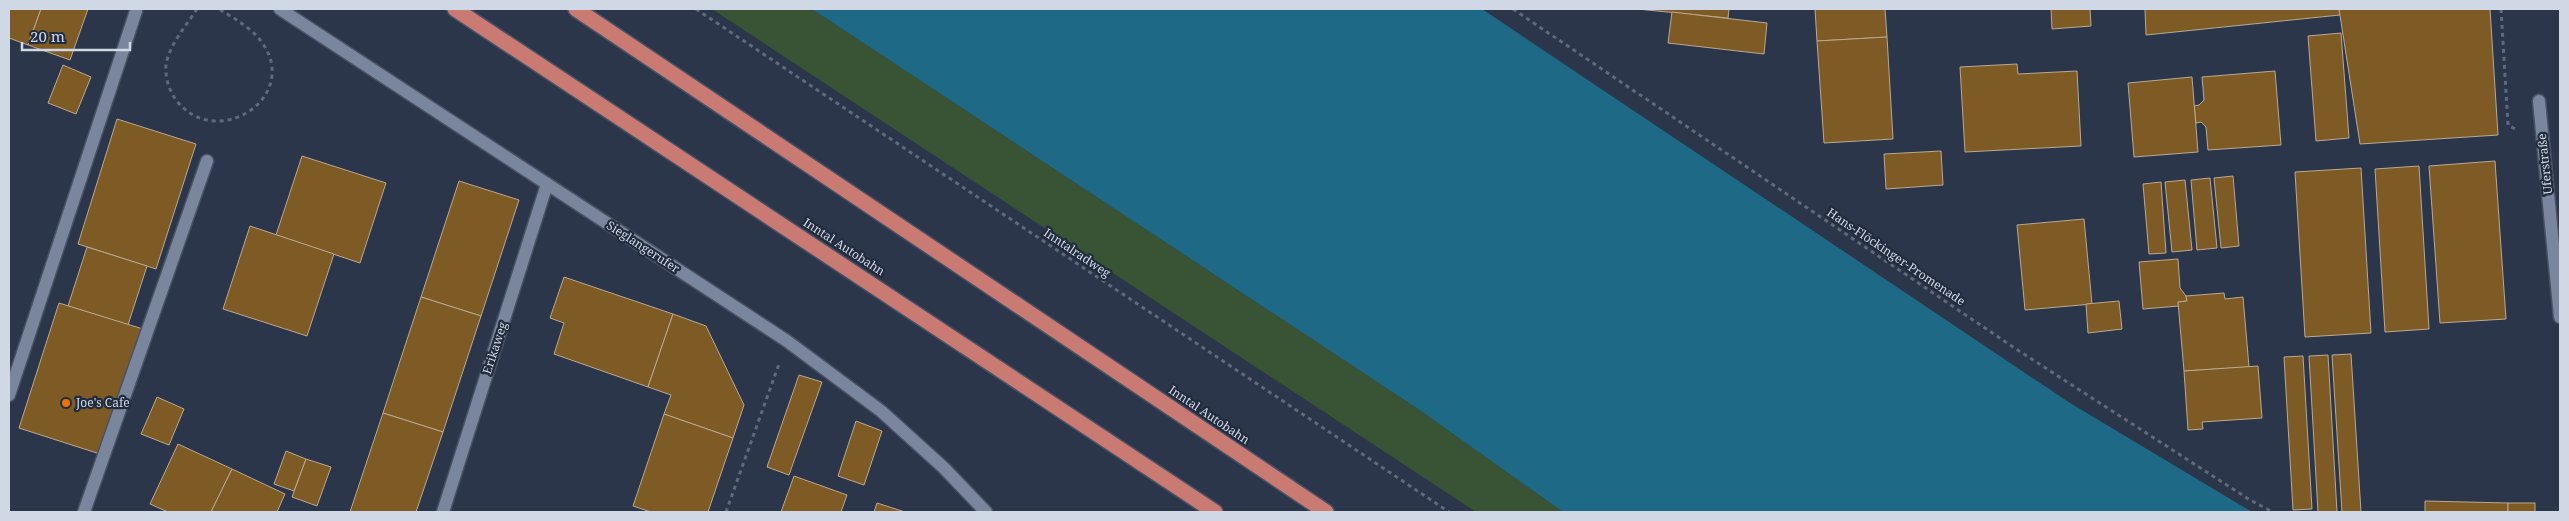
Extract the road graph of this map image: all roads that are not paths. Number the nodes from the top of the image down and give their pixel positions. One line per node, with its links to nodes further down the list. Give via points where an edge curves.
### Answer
1 (280, 9): 7 (street, Sieglangerufer)
2 (456, 9): 13 (highway, Inntal Autobahn)
3 (576, 9): 14 (highway, Inntal Autobahn)
4 (136, 11): 9 (street)
5 (2539, 101): 8 (street, Uferstraße)
6 (207, 161): 10 (street)
7 (547, 184): 11 (street, Erikaweg); 12 (street, Sieglangerufer, via 787,341 881,411 944,468)
8 (2560, 317)
9 (9, 395)
10 (84, 512)
11 (443, 512)
12 (986, 512)
13 (1215, 512)
14 (1326, 512)

